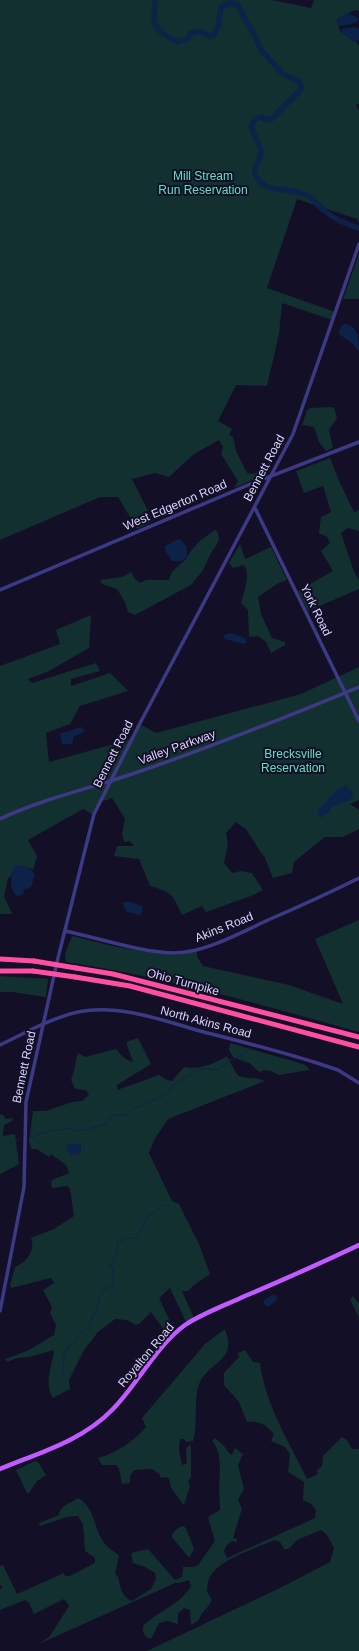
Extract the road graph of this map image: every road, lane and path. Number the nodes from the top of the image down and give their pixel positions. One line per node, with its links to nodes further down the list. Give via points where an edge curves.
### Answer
1 (359, 244): 3 (street, Bennett Road, via 293,434)
2 (359, 442): 3 (street, West Edgerton Road)
3 (271, 477): 4 (street, Bennett Road); 5 (street, West Edgerton Road)
4 (255, 508): 7 (street, York Road); 9 (street, Bennett Road)
5 (0, 590)
6 (359, 687): 7 (street, Valley Parkway)
7 (345, 693): 8 (street, York Road); 9 (street, Valley Parkway, via 186,755)
8 (359, 721)
9 (110, 781): 10 (street, Valley Parkway, via 37,803); 12 (street, Bennett Road, via 94,814)
10 (0, 819)
11 (359, 878): 12 (street, Akins Road, via 253,927 190,951 158,952)
12 (66, 931): 15 (street, Bennett Road)
13 (0, 959): 16 (highway, Ohio Turnpike, bridge, via 34,961 113,974)
14 (0, 971): 18 (highway, Ohio Turnpike, bridge, via 33,971 130,986)
15 (43, 1024): 17 (street); 19 (street, North Akins Road, via 79,1012 129,1012 323,1064); 21 (street, Bennett Road, via 26,1102 24,1186)
16 (359, 1037)
17 (0, 1045)
18 (359, 1047)
19 (359, 1083)
20 (359, 1245): 22 (main road, Royalton Road, via 186,1325 162,1348 102,1420 71,1439)
21 (0, 1310)
22 (0, 1469)

